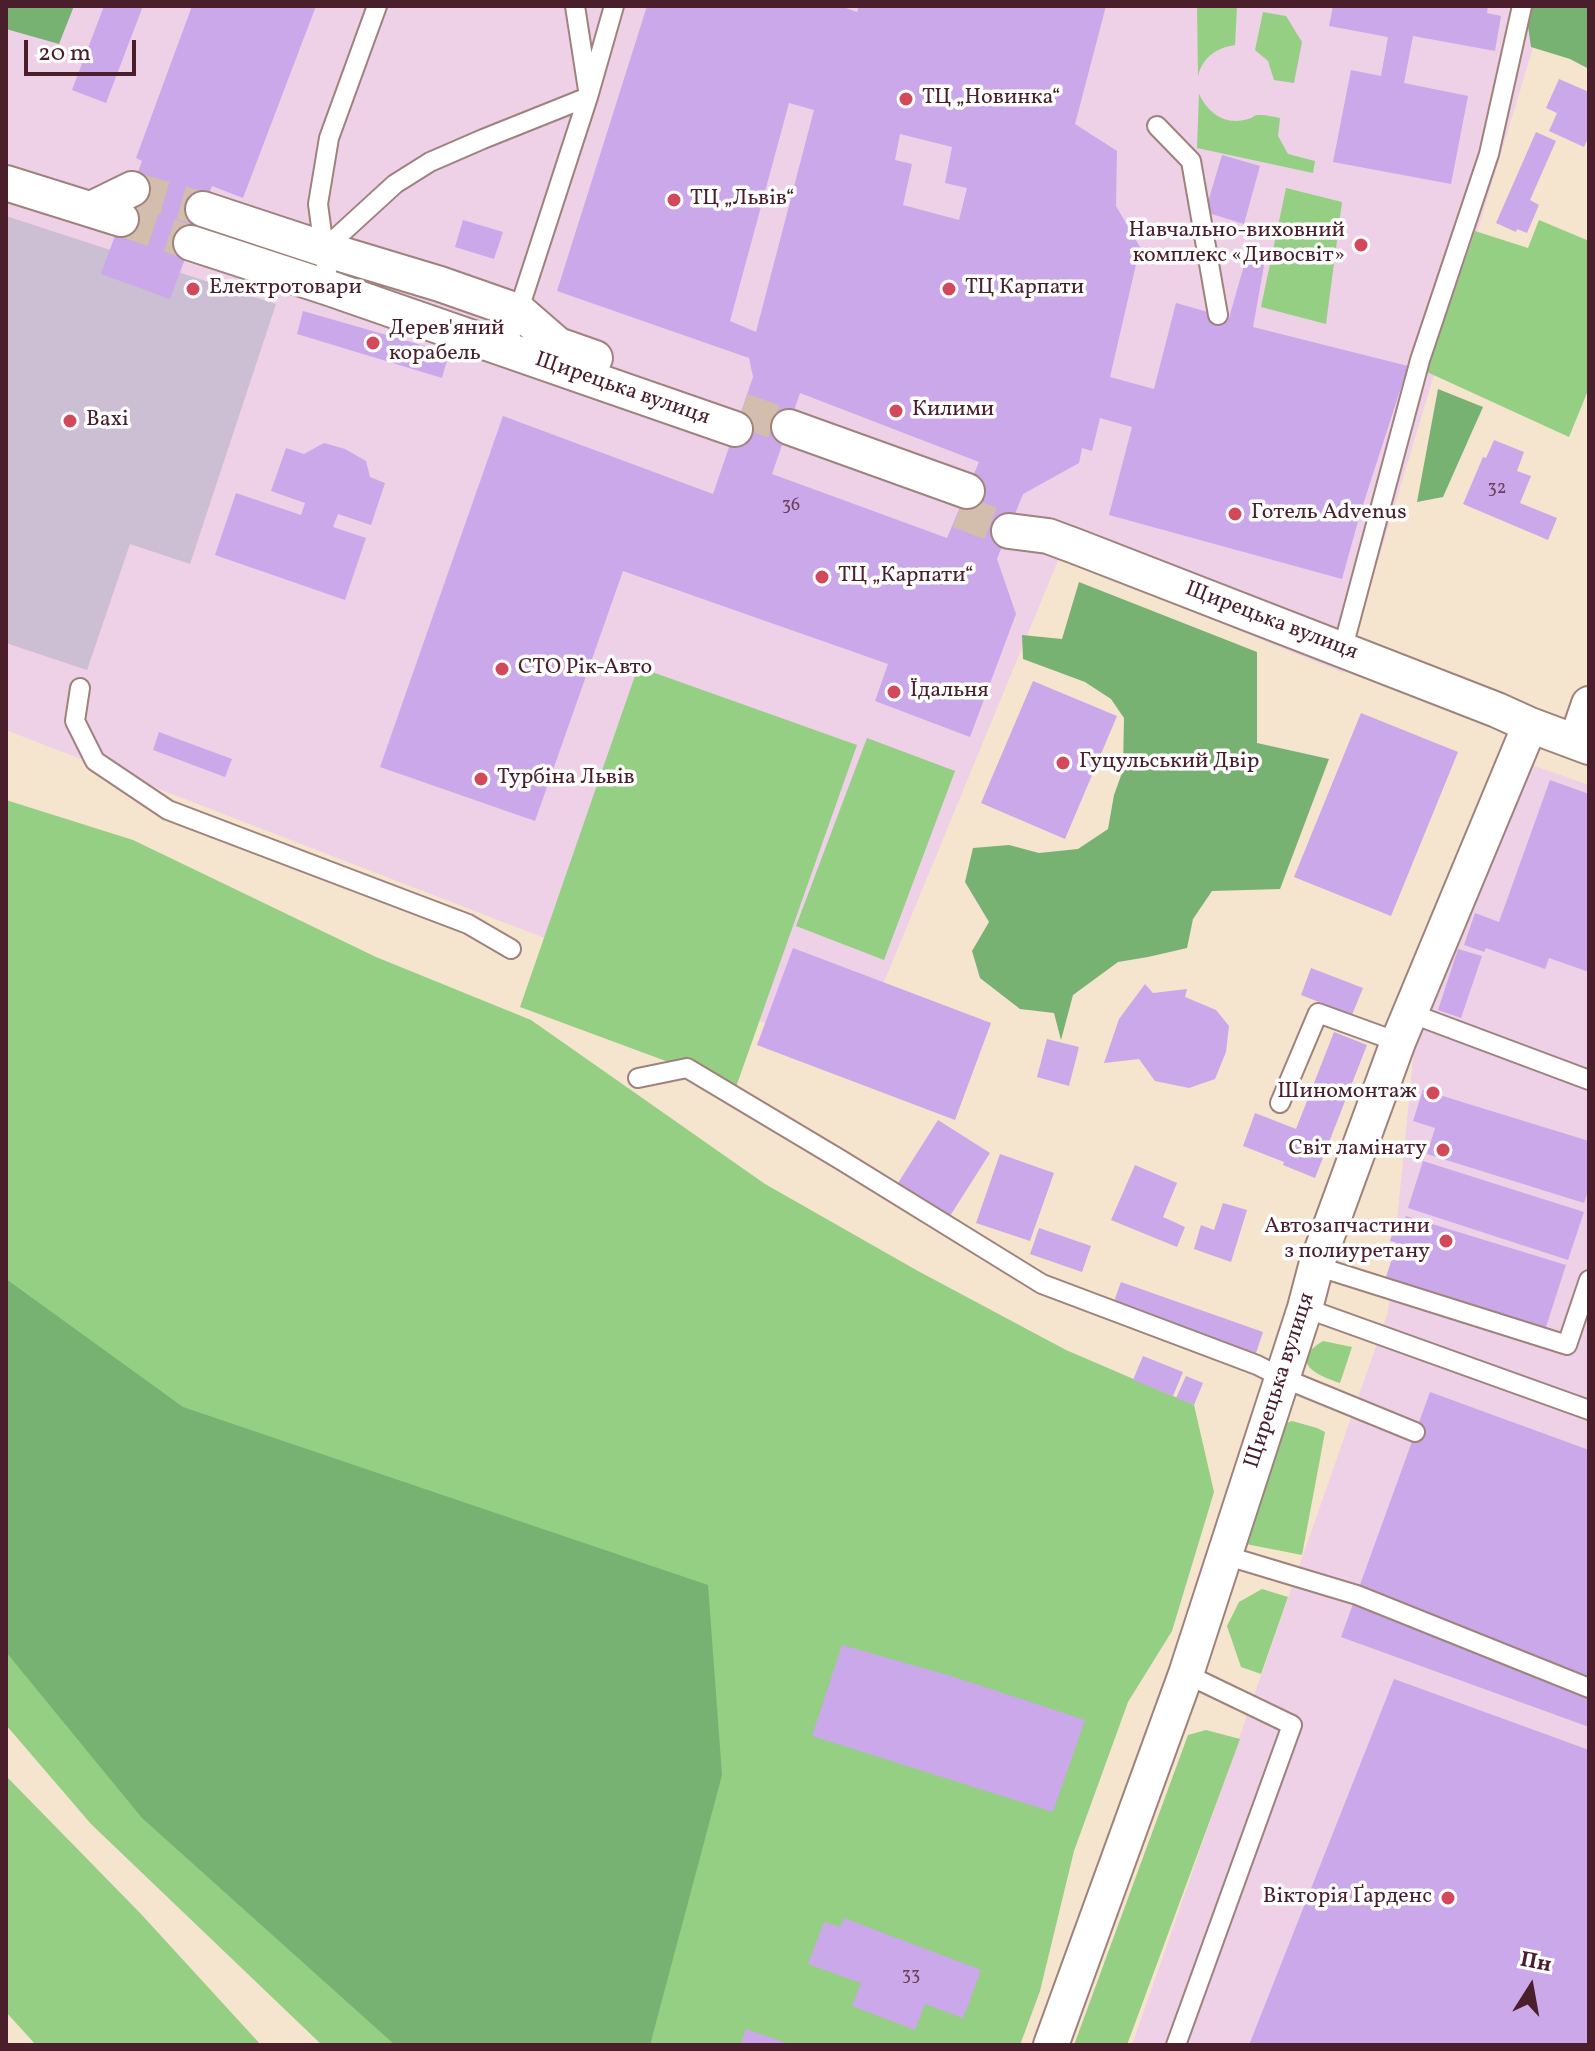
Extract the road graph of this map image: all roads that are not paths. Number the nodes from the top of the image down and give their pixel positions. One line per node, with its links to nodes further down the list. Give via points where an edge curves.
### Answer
1 (377, 6): 11 (lane, via 329,138 318,204)
2 (575, 6): 5 (lane)
3 (614, 6): 5 (lane)
4 (1522, 6): 19 (lane, via 1489,154 1420,360)
5 (588, 97): 11 (lane, via 430,162 395,184); 13 (lane)
6 (1157, 126): 14 (lane, via 1191,161)
7 (6, 183): 8 (street)
8 (114, 206)
9 (203, 209): 11 (street)
10 (191, 243): 12 (street, Щирецька вулиця)
11 (324, 249): 12 (lane); 13 (street)
12 (329, 288): 15 (street, Щирецька вулиця)
13 (520, 312): 15 (lane); 15 (street, Щирецька вулиця, via 558,345 728,416)
14 (1218, 315)
15 (506, 349)
16 (785, 436): 17 (street)
17 (963, 501)
18 (1013, 521): 19 (street, Щирецька вулиця)
19 (1342, 651): 22 (street, Щирецька вулиця)
20 (80, 688): 24 (lane, via 75,721 95,761 168,810 468,924)
21 (1589, 704): 23 (street)
22 (1530, 725): 23 (street, Щирецька вулиця); 25 (street, Щирецька вулиця)
23 (1582, 744)
24 (511, 949)
25 (1404, 1027): 27 (lane); 28 (lane, via 1318,1013); 29 (street, Щирецька вулиця)
26 (638, 1078): 32 (lane, via 687,1068 1042,1284)
27 (1589, 1080)
28 (1280, 1103)
29 (1316, 1266): 30 (lane, via 1567,1345); 31 (street, Щирецька вулиця)
30 (1589, 1280)
31 (1305, 1308): 32 (street, Щирецька вулиця); 33 (lane)
32 (1283, 1378): 34 (lane); 35 (street, Щирецька вулиця)
33 (1589, 1410)
34 (1415, 1432)
35 (1224, 1555): 36 (street, Щирецька вулиця); 37 (lane, via 1357,1595)
36 (1186, 1674): 38 (street, Щирецька вулиця); 39 (lane, via 1292,1725)
37 (1589, 1688)
38 (1051, 2045)
39 (1176, 2045)

